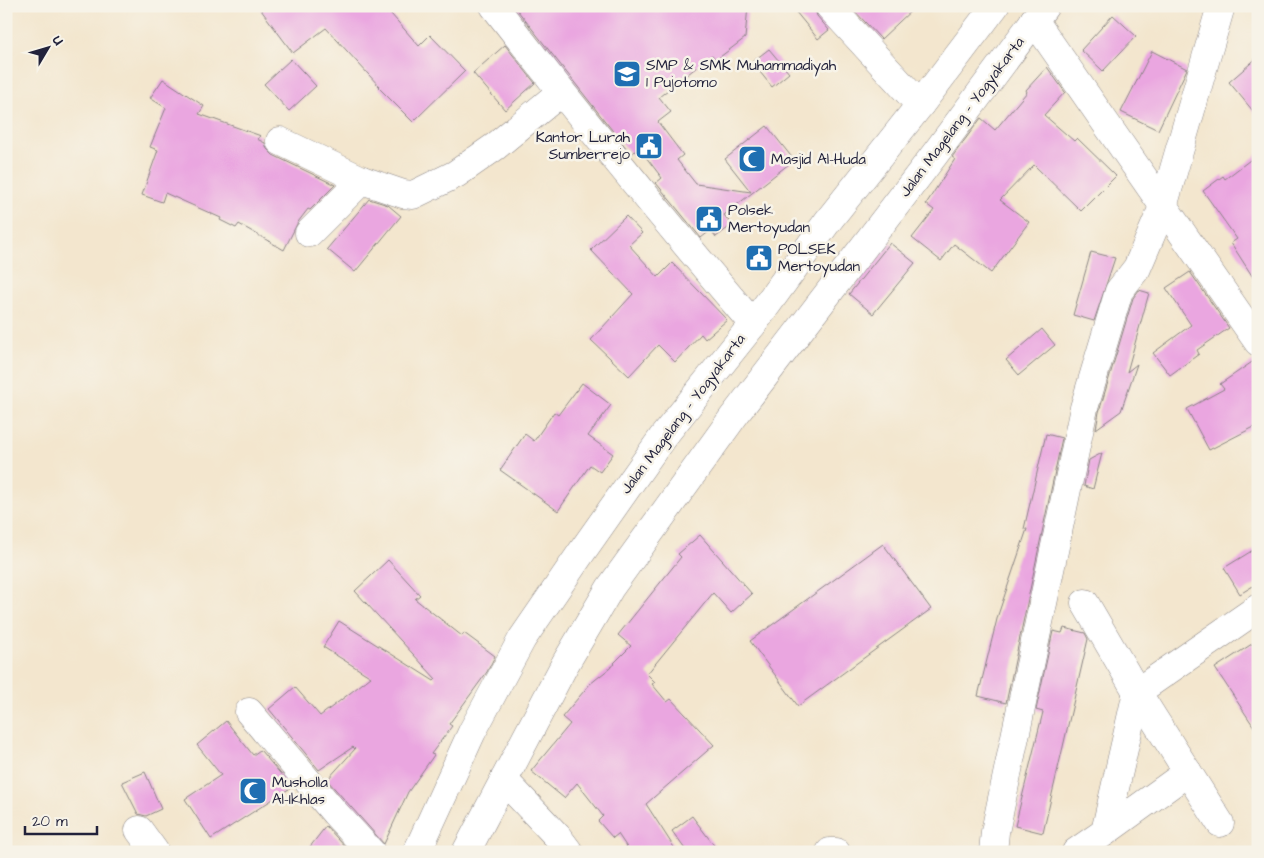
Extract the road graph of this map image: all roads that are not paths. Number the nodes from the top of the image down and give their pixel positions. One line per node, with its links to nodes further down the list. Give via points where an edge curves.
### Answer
1 (494, 6): 6 (main road)
2 (829, 6): 7 (main road)
3 (995, 6): 7 (main road, Jalan Magelang - Yogyakarta)
4 (1221, 6): 10 (main road)
5 (1039, 13): 10 (main road); 13 (main road, Jalan Magelang - Yogyakarta)
6 (561, 92): 9 (main road, via 496,146 456,174 421,192 403,194); 14 (main road)
7 (920, 106): 11 (main road, Jalan Magelang - Yogyakarta)
8 (280, 141): 9 (main road)
9 (362, 180): 12 (main road)
10 (1163, 207): 15 (main road); 32 (main road, via 1137,268 1119,290 1084,408)
11 (828, 221): 13 (main road); 14 (main road, Jalan Magelang - Yogyakarta)
12 (309, 233)
13 (857, 255): 21 (main road, Jalan Magelang - Yogyakarta, via 734,416 610,588 565,664)
14 (753, 324): 27 (main road, Jalan Magelang - Yogyakarta, via 662,438 522,639 472,732)
15 (1258, 342)
16 (1085, 602): 18 (main road)
17 (1258, 608): 18 (main road)
18 (1137, 692): 20 (main road); 24 (main road)
19 (249, 712): 26 (main road)
20 (1188, 772): 22 (main road); 24 (main road)
21 (504, 780): 28 (main road, Jalan Magelang - Yogyakarta); 29 (main road)
22 (1220, 823)
23 (139, 830): 25 (main road)
24 (1105, 832): 33 (main road)
25 (155, 852)
26 (371, 852)
27 (417, 852)
28 (466, 852)
29 (569, 852)
30 (830, 852): 31 (main road)
31 (836, 852)
32 (993, 852)
33 (1076, 852)

